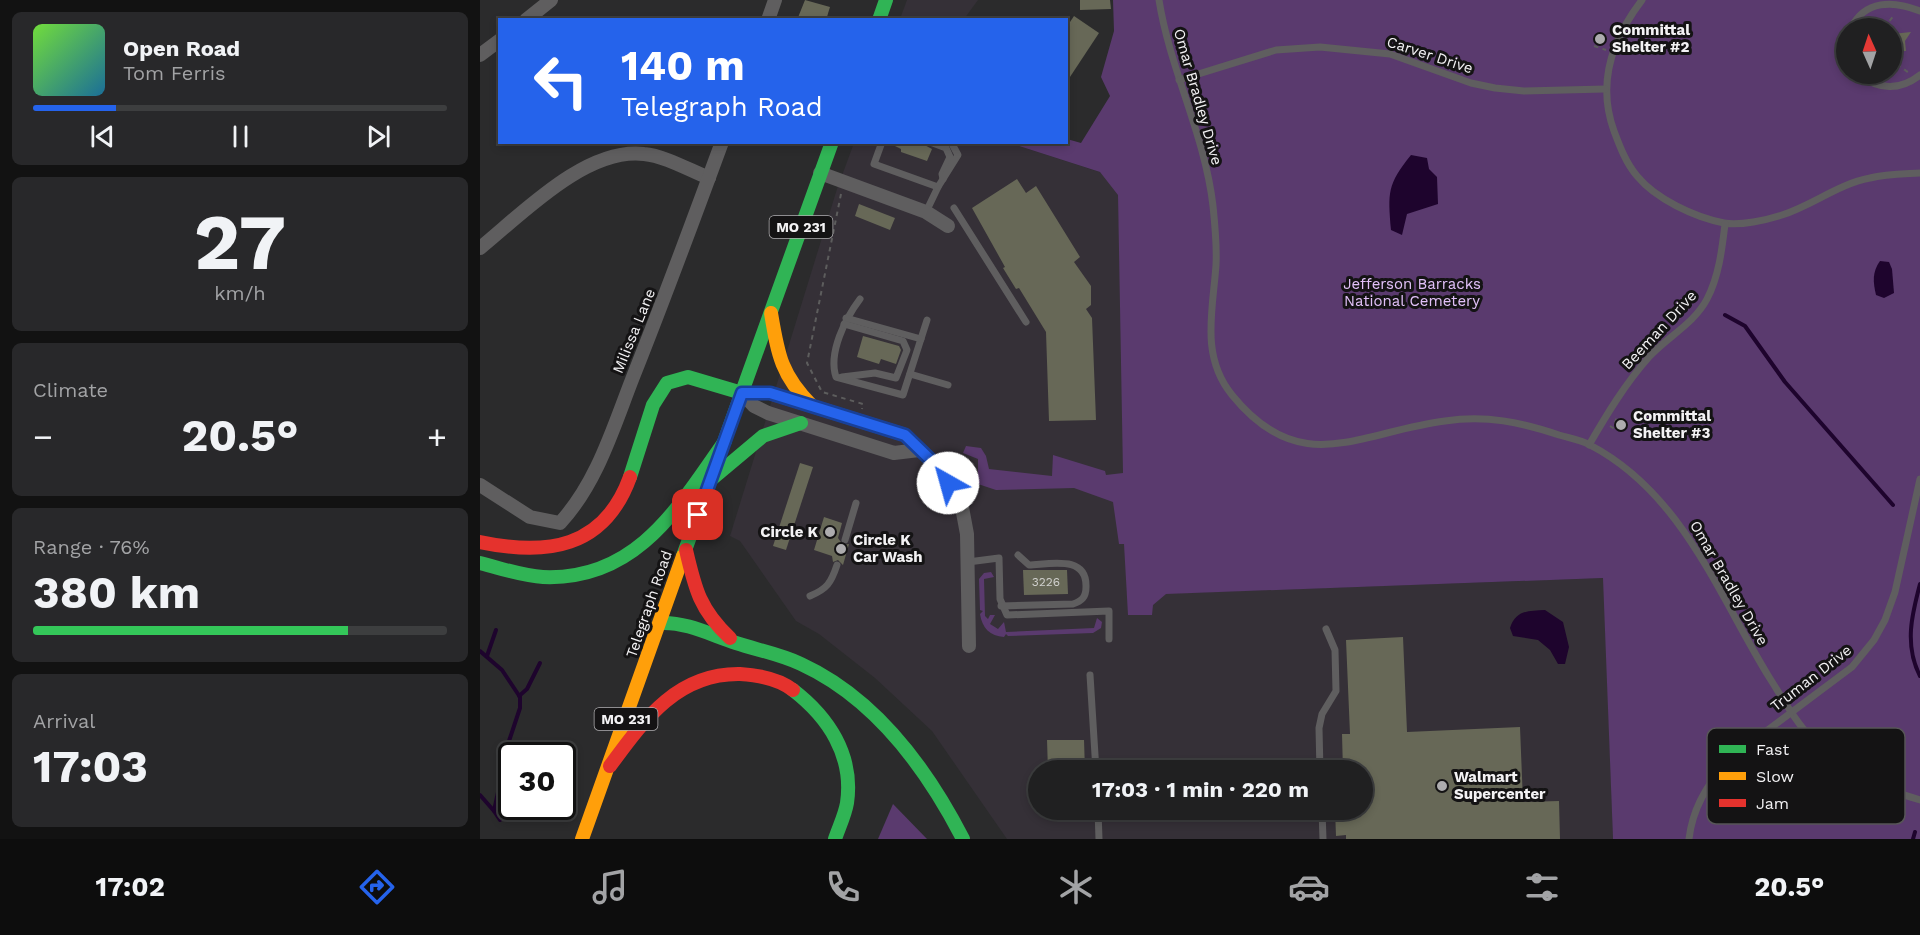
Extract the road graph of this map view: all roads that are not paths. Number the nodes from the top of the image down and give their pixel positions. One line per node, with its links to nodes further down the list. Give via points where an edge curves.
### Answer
1 (551, 0): 7 (street)
2 (775, 0): 8 (street)
3 (886, 0): 9 (main road)
4 (1159, 0): 14 (lane, Omar Bradley Drive)
5 (1642, 0): 16 (lane, via 1622,29)
6 (1920, 11): 10 (lane, via 1890,2 1873,5)
7 (528, 18)
8 (769, 18)
9 (880, 18)
10 (1857, 18)
11 (498, 42): 12 (street)
12 (480, 55)
13 (1920, 75): 15 (lane, via 1906,84)
14 (1179, 80): 16 (lane, Carver Drive, via 1276,50 1320,46 1390,54 1495,88 1524,92); 45 (lane, Omar Bradley Drive, via 1199,141 1212,204 1216,261 1209,325 1212,352 1221,380 1251,417 1284,437 1318,445 1350,444 1415,427 1482,418 1521,422)
15 (1878, 84)
16 (1605, 89): 29 (lane, via 1613,129 1638,178 1672,204)
17 (721, 144): 24 (street, Milissa Lane)
18 (831, 144): 23 (main road, Telegraph Road / MO 231)
19 (881, 144): 26 (lane, via 874,164)
20 (935, 144): 25 (lane, via 945,148 950,157)
21 (952, 144): 25 (lane, via 958,155)
22 (1920, 172): 29 (lane, via 1870,178 1838,188 1784,214)
23 (820, 173): 28 (street); 33 (main road, Telegraph Road / MO 231)
24 (709, 178): 31 (street, via 644,154 611,156 567,178); 49 (street, Milissa Lane, via 586,490 560,522 530,517)
25 (943, 179): 26 (lane)
26 (938, 187): 28 (lane)
27 (954, 208): 36 (lane)
28 (926, 212): 30 (street)
29 (1725, 224): 45 (lane, Beeman Drive, via 1719,267 1707,300 1680,331 1649,356 1613,402)
30 (948, 226)
31 (480, 248)
32 (860, 299): 35 (lane)
33 (771, 313): 41 (main road, Telegraph Road / MO 231); 42 (main road, via 782,373)
34 (927, 320): 37 (lane)
35 (845, 321): 37 (lane); 39 (lane, via 833,367); 39 (lane, via 903,341 907,350 896,378 875,373)
36 (1026, 322)
37 (921, 339): 38 (lane)
38 (910, 374): 39 (lane, via 903,395); 40 (lane)
39 (836, 377)
40 (948, 385)
41 (742, 393): 42 (street, via 770,393); 43 (street, via 754,406); 44 (main road, Telegraph Road / MO 231); 52 (main road, via 688,377 667,383 652,407 623,493 609,516 585,536 539,550)
42 (812, 406): 46 (street, via 905,435)
43 (801, 423): 46 (street, via 894,453); 48 (main road, via 763,436)
44 (725, 441): 48 (main road, Telegraph Road / MO 231); 56 (main road, via 664,525 647,543 620,561 592,573 560,577 531,576)
45 (1589, 445): 66 (lane, Omar Bradley Drive, via 1637,478 1674,517 1700,554)
46 (919, 450): 55 (street, via 936,465 961,502)
47 (1920, 479): 66 (lane, Truman Drive, via 1885,620 1852,667)
48 (711, 480): 53 (main road, Telegraph Road / MO 231)
49 (480, 484)
50 (856, 503): 51 (lane)
51 (845, 540)
52 (480, 543)
53 (686, 550): 60 (main road, Telegraph Road / MO 231); 63 (main road, via 702,609 711,622)
54 (1018, 555): 59 (lane, via 1029,565 1064,564 1082,569 1086,574 1085,596 1073,604)
55 (968, 562): 59 (lane, via 999,558); 64 (street)
56 (480, 563)
57 (837, 566): 58 (lane, via 826,590)
58 (810, 596)
59 (1001, 606): 62 (lane, via 1007,615 1109,611)
60 (661, 623): 63 (main road, via 682,625); 71 (main road, Telegraph Road / MO 231)
61 (1326, 629): 70 (lane, via 1335,650 1336,691 1322,714)
62 (1109, 639)
63 (737, 643): 79 (main road, via 807,667 856,700 917,764)
64 (969, 646)
65 (1090, 675): 69 (lane)
66 (1791, 712): 67 (lane, Truman Drive); 68 (lane, Omar Bradley Drive)
67 (1771, 728)
68 (1804, 728)
69 (1095, 760)
70 (1320, 760)
71 (610, 766): 77 (main road, Telegraph Road / MO 231); 78 (main road, via 654,710 684,687 724,674 775,681 817,707 841,743 849,787 845,814)
72 (1707, 790): 82 (lane, Truman Drive, via 1691,822)
73 (1905, 796): 74 (lane, Omar Bradley Drive)
74 (1920, 800)
75 (1098, 820): 80 (lane)
76 (1322, 820): 81 (lane)
77 (583, 836)
78 (835, 839)
79 (963, 839)
80 (1099, 839)
81 (1323, 839)
82 (1689, 839)

